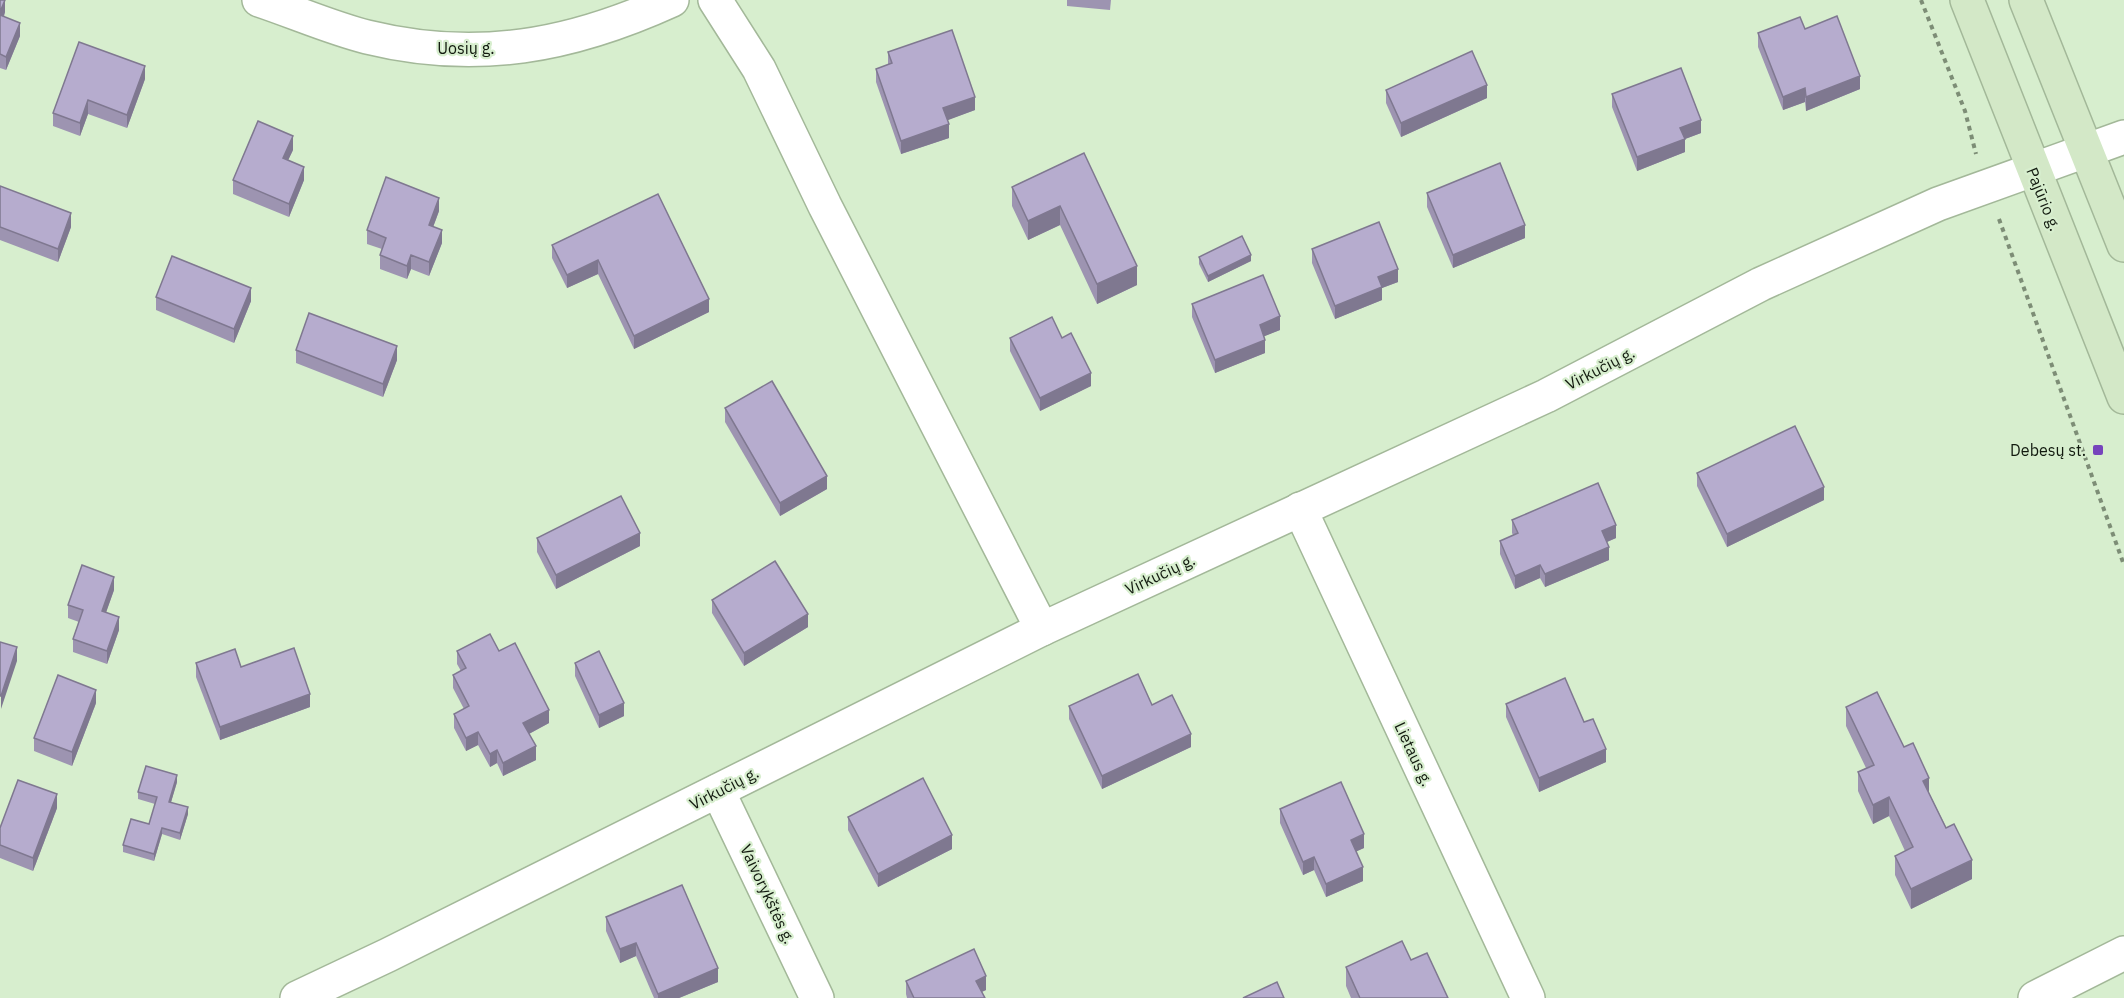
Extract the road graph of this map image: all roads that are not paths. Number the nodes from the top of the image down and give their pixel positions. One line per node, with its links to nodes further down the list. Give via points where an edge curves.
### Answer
1 (259, 0): 2 (street, Uosių g., via 365,37 417,48 468,50 521,48 561,40 604,29)
2 (672, 0)
3 (715, 0): 12 (street, via 759,69)
4 (1967, 0): 8 (main road, Pajūrio g.)
5 (2026, 0): 7 (main road)
6 (2124, 137): 7 (street, Virkučių g.)
7 (2087, 150): 8 (street, Virkučių g.); 9 (main road)
8 (2032, 169): 10 (main road, Pajūrio g.); 11 (street, Virkučių g., via 1938,204 1761,284 1546,396)
9 (2124, 244)
10 (2124, 397)
11 (1300, 509): 12 (street, Virkučių g.); 17 (street, Lietaus g.)
12 (1042, 628): 13 (street, Virkučių g.)
13 (718, 791): 15 (street, Virkučių g.); 16 (street, Vaivorykštės g.)
14 (2124, 953): 18 (street)
15 (297, 998)
16 (817, 998)
17 (1528, 998)
18 (2036, 998)

